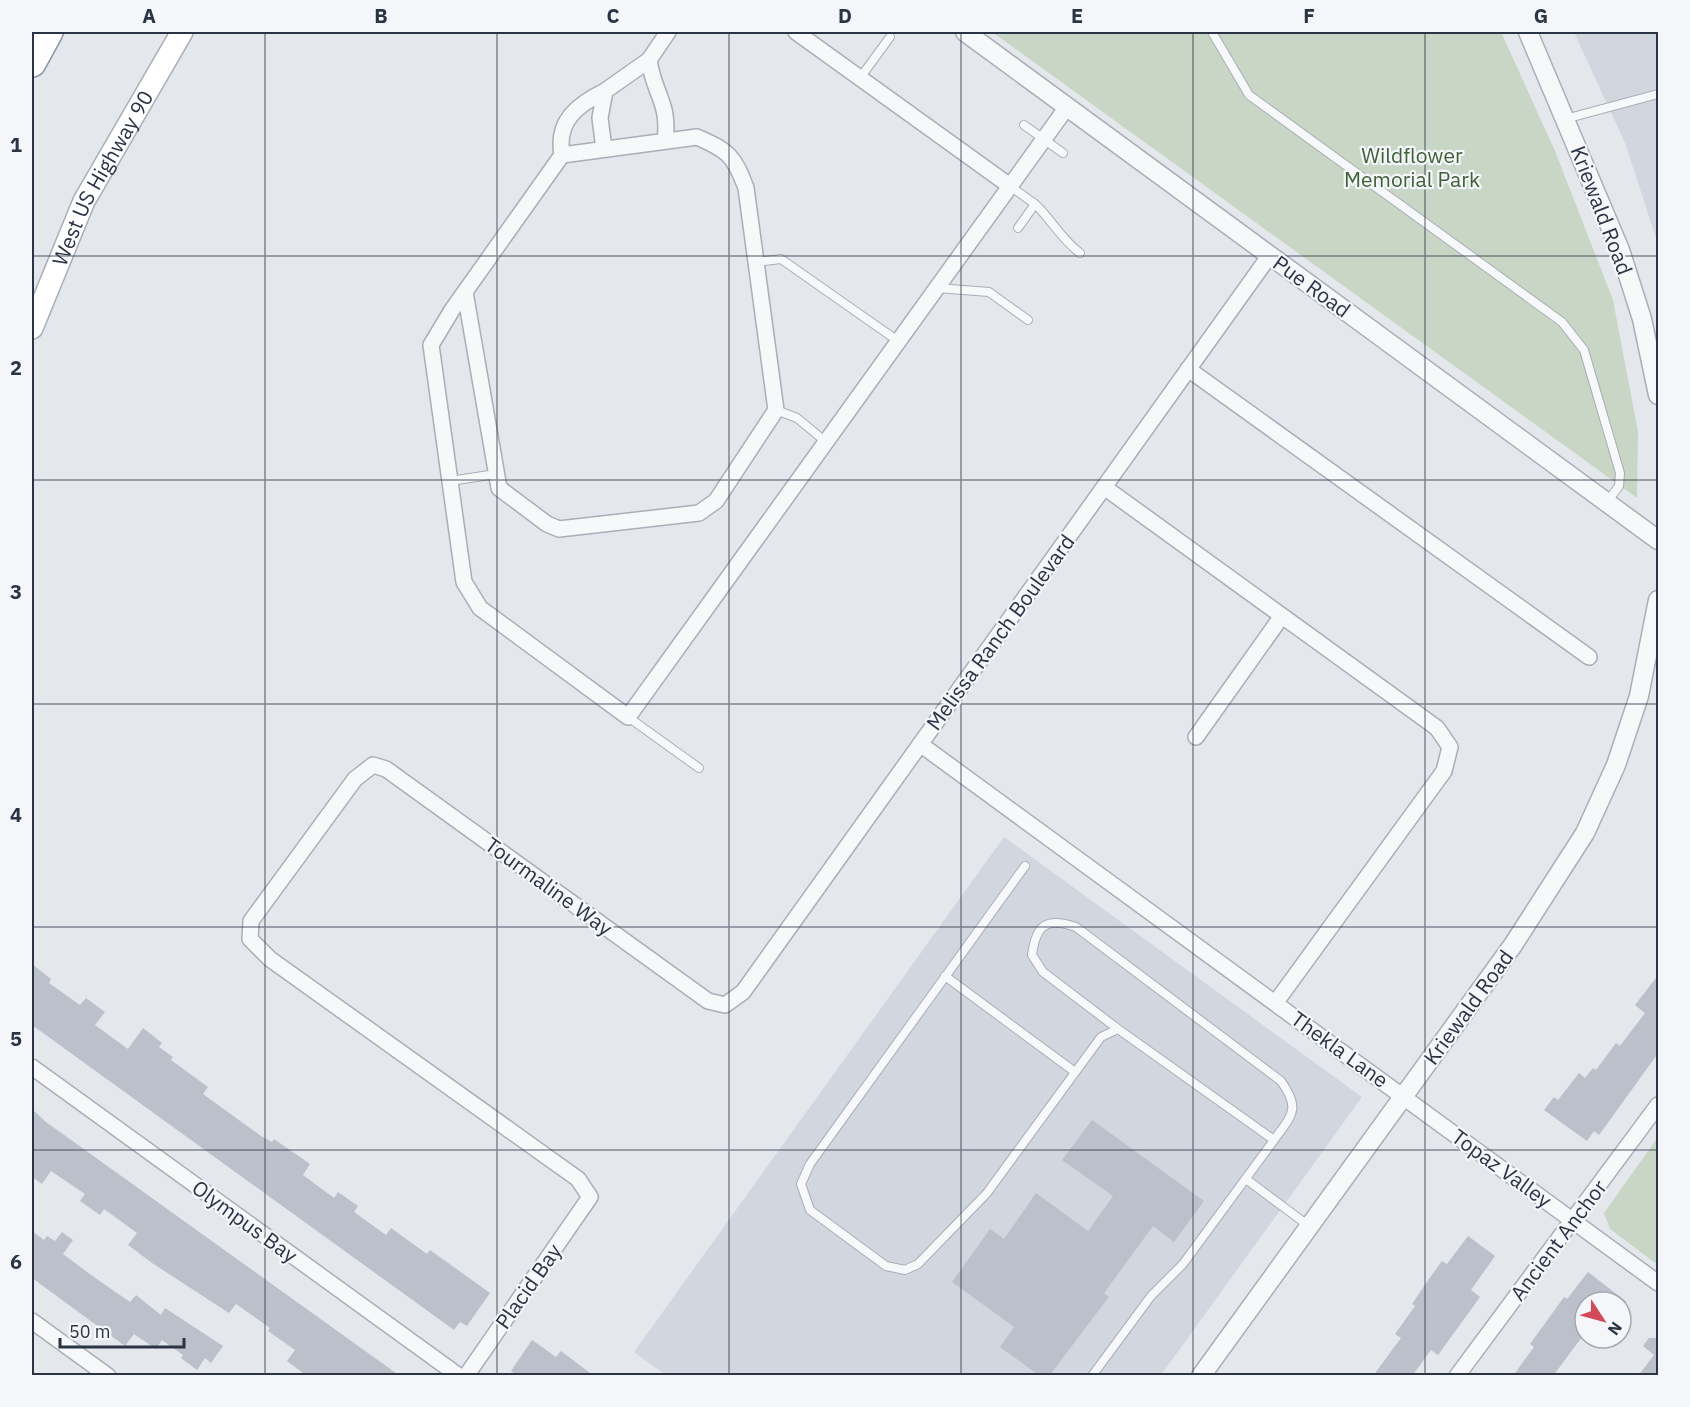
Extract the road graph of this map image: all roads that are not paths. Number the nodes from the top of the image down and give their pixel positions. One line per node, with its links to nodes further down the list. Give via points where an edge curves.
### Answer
1 (49, 32): 10 (highway)
2 (182, 32): 31 (main road, West US Highway 90, via 84,201)
3 (668, 32): 9 (street)
4 (796, 32): 11 (street)
5 (965, 32): 14 (street, Pue Road)
6 (1212, 32): 41 (lane, via 1249,95 1562,322 1584,350 1620,473 1619,486)
7 (1528, 32): 15 (street, Kriewald Road)
8 (890, 37): 11 (lane)
9 (649, 60): 12 (street); 18 (street, via 652,81 664,102 668,121)
10 (32, 63)
11 (860, 78): 22 (street)
12 (605, 91): 19 (street, via 600,118); 21 (street, via 581,103 567,121 559,141)
13 (1659, 94): 15 (lane)
14 (1067, 106): 17 (street); 26 (street, Pue Road)
15 (1566, 119): 33 (street, Kriewald Road)
16 (1024, 125): 17 (lane)
17 (1044, 139): 20 (lane); 22 (street)
18 (665, 141): 19 (street); 27 (street, via 697,137 736,161 746,188)
19 (604, 149): 21 (street)
20 (1063, 153)
21 (562, 155): 29 (street)
22 (1010, 186): 23 (lane); 28 (street)
23 (1035, 204): 24 (lane); 25 (lane)
24 (1018, 228)
25 (1080, 253)
26 (1270, 255): 34 (street, Melissa Ranch Boulevard); 41 (street, Pue Road)
27 (756, 262): 32 (lane, via 781,259); 36 (street)
28 (937, 288): 30 (lane, via 989,292); 32 (street)
29 (465, 292): 38 (street); 39 (street, via 431,345)
30 (1028, 320)
31 (32, 328)
32 (898, 341): 37 (street)
33 (1653, 342): 35 (street, Kriewald Road)
34 (1188, 369): 40 (street, Melissa Ranch Boulevard); 46 (street)
35 (1659, 395)
36 (776, 410): 37 (lane, via 797,418); 38 (street, via 716,501 699,513 559,529 499,488)
37 (826, 442): 47 (street)
38 (496, 474): 39 (lane)
39 (450, 481): 47 (street, via 464,582 480,608)
40 (1104, 487): 44 (street); 49 (street, Melissa Ranch Boulevard)
41 (1607, 502): 42 (street, Pue Road)
42 (1659, 540)
43 (1659, 600): 45 (street, Kriewald Road)
44 (1282, 616): 48 (street); 53 (street, via 1437,728 1450,747 1444,771)
45 (1655, 638): 58 (street, Kriewald Road, via 1616,765 1585,833 1513,945)
46 (1589, 657)
47 (628, 717): 50 (lane)
48 (1196, 737)
49 (920, 744): 53 (street, Thekla Lane); 54 (street, Melissa Ranch Boulevard, via 743,992)
50 (699, 768)
51 (1025, 866): 52 (lane)
52 (945, 976): 57 (lane); 57 (lane, via 810,1164 801,1184 810,1210 885,1266 905,1270 918,1263 965,1219)
53 (1276, 1002): 58 (street, Thekla Lane)
54 (725, 1005): 62 (street, Tourmaline Way, via 708,1001 386,769 373,765 355,779 251,921 250,939 270,959 578,1179)
55 (1118, 1029): 57 (lane, via 1101,1037); 60 (lane); 60 (lane, via 1043,972 1032,955 1034,939 1045,924 1058,921 1076,927 1281,1081 1292,1098 1291,1116)
56 (32, 1067): 68 (street, Olympus Bay)
57 (1076, 1072)
58 (1404, 1095): 63 (street, Topaz Valley); 64 (street, Kriewald Road)
59 (1659, 1105): 63 (street, Ancient Anchor)
60 (1274, 1140): 61 (lane)
61 (1246, 1179): 64 (lane); 70 (lane)
62 (590, 1197): 69 (street, Placid Bay)
63 (1573, 1220): 65 (street, Topaz Valley); 72 (street, Ancient Anchor)
64 (1309, 1226): 71 (street, Kriewald Road)
65 (1658, 1283)
66 (32, 1321): 67 (street)
67 (108, 1376)
68 (459, 1376)
69 (466, 1376)
70 (1092, 1376)
71 (1201, 1376)
72 (1457, 1376)

